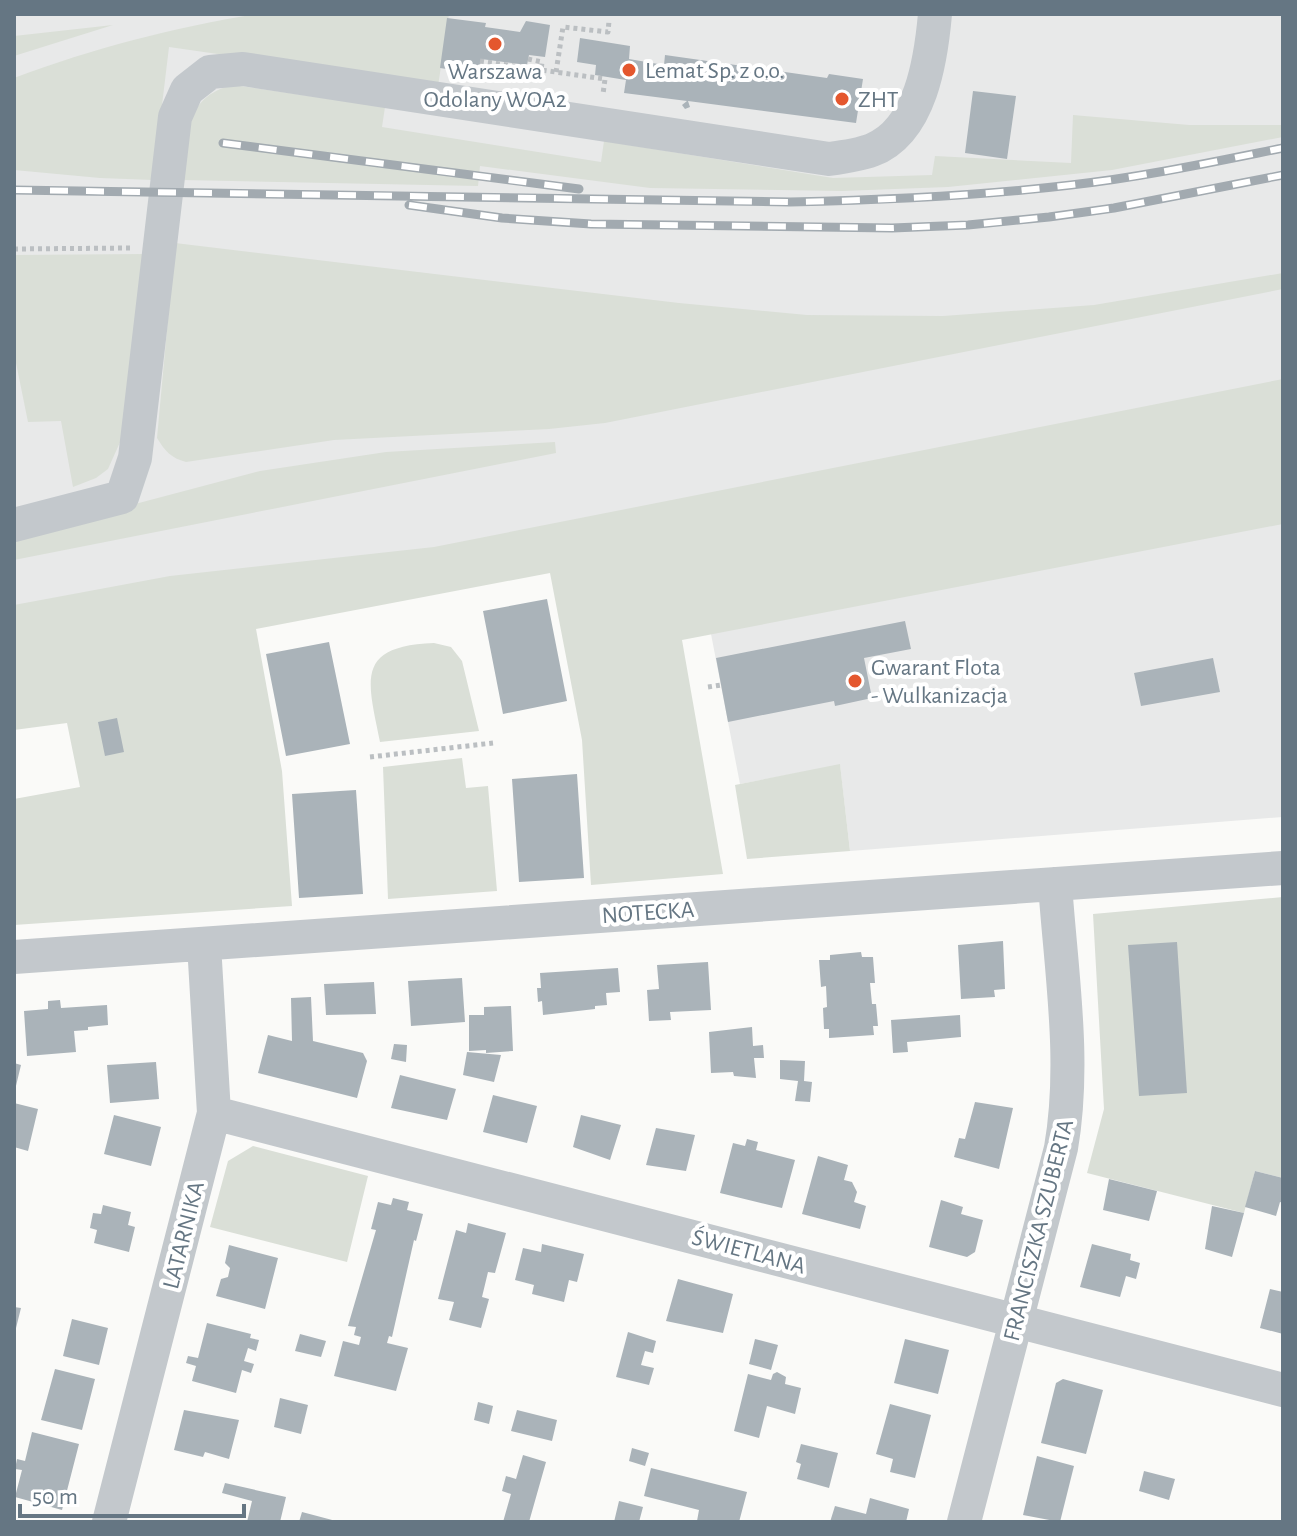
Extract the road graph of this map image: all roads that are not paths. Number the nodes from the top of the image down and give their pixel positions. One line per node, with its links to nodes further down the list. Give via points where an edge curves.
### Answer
1 (935, 14): 2 (street, via 931,54 907,118 875,149 829,159 243,69 210,72 187,90 175,117 135,458 122,497)
2 (14, 525)
3 (1283, 868): 4 (street, NOTECKA)
4 (1055, 884): 5 (street, NOTECKA); 8 (street, FRANCISZKA SZUBERTA, via 1067,1115)
5 (204, 944): 6 (street, NOTECKA); 7 (street, LATARNIKA)
6 (14, 957)
7 (214, 1113): 8 (street, ŚWIETLANA); 10 (street, LATARNIKA)
8 (1016, 1321): 9 (street, ŚWIETLANA); 11 (street, FRANCISZKA SZUBERTA)
9 (1283, 1390)
10 (109, 1522)
11 (964, 1522)

